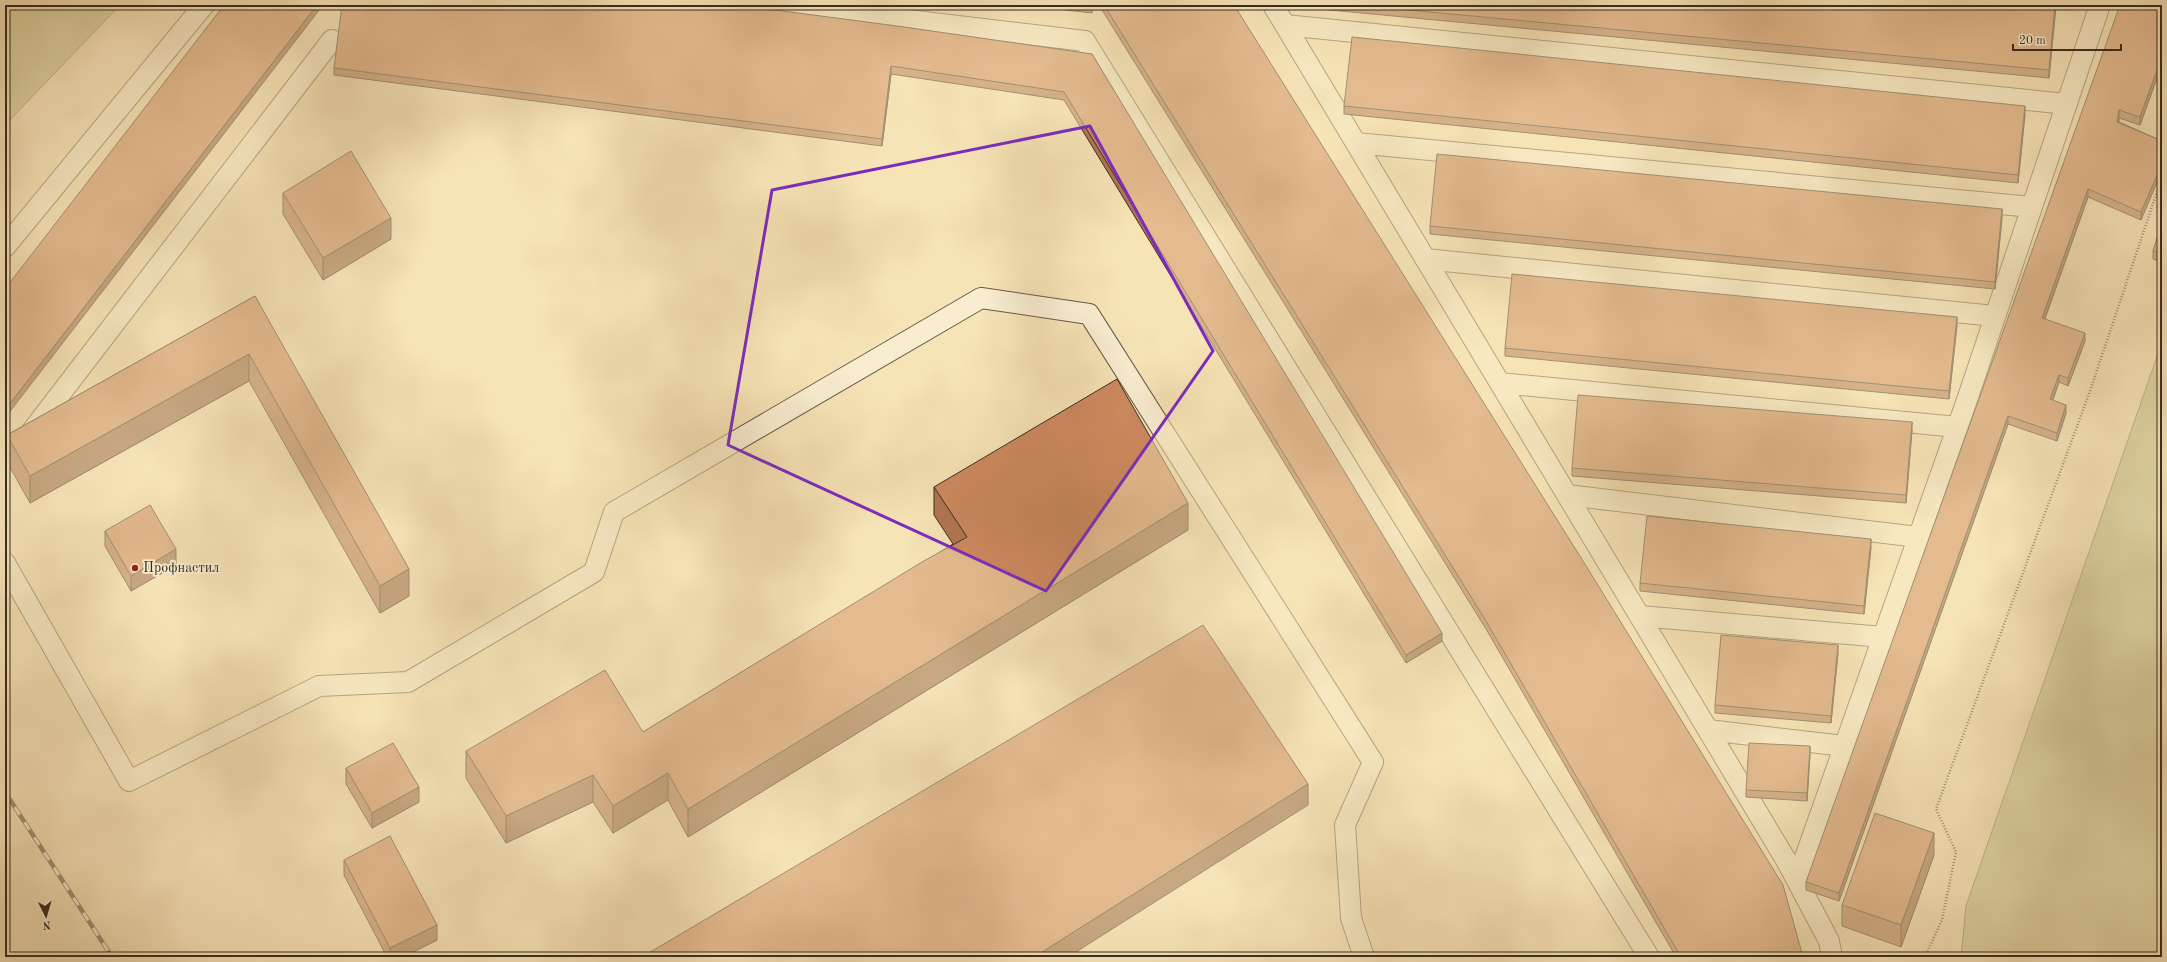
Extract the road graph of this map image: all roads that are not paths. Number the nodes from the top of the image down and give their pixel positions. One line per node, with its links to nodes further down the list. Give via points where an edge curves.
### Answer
1 (204, 5): 10 (lane)
2 (782, 5): 25 (lane, via 1085,41)
3 (1273, 5): 5 (lane)
4 (2100, 5): 7 (lane)
5 (1285, 25): 7 (lane); 8 (lane)
6 (332, 40): 15 (lane, via 25,440)
7 (2067, 104): 9 (lane)
8 (1356, 143): 9 (lane); 11 (lane)
9 (2032, 208): 12 (lane)
10 (5, 247)
11 (1425, 259): 12 (lane); 13 (lane)
12 (1995, 316): 14 (lane)
13 (1500, 383): 14 (lane); 16 (lane)
14 (1957, 427): 17 (lane)
15 (5, 451)
16 (1567, 495): 17 (lane); 19 (lane)
17 (1918, 537): 20 (lane)
18 (5, 563): 24 (lane, via 129,781 319,686 408,682 594,572 614,512 982,298 1089,314 1373,762 1345,825 1351,918)
19 (1640, 616): 20 (lane); 21 (lane)
20 (1883, 637): 22 (lane)
21 (1708, 730): 22 (lane); 23 (lane)
22 (1844, 746): 23 (lane)
23 (1797, 880): 26 (lane, via 1829,941)
24 (1364, 957)
25 (1649, 957)
26 (1832, 957)

